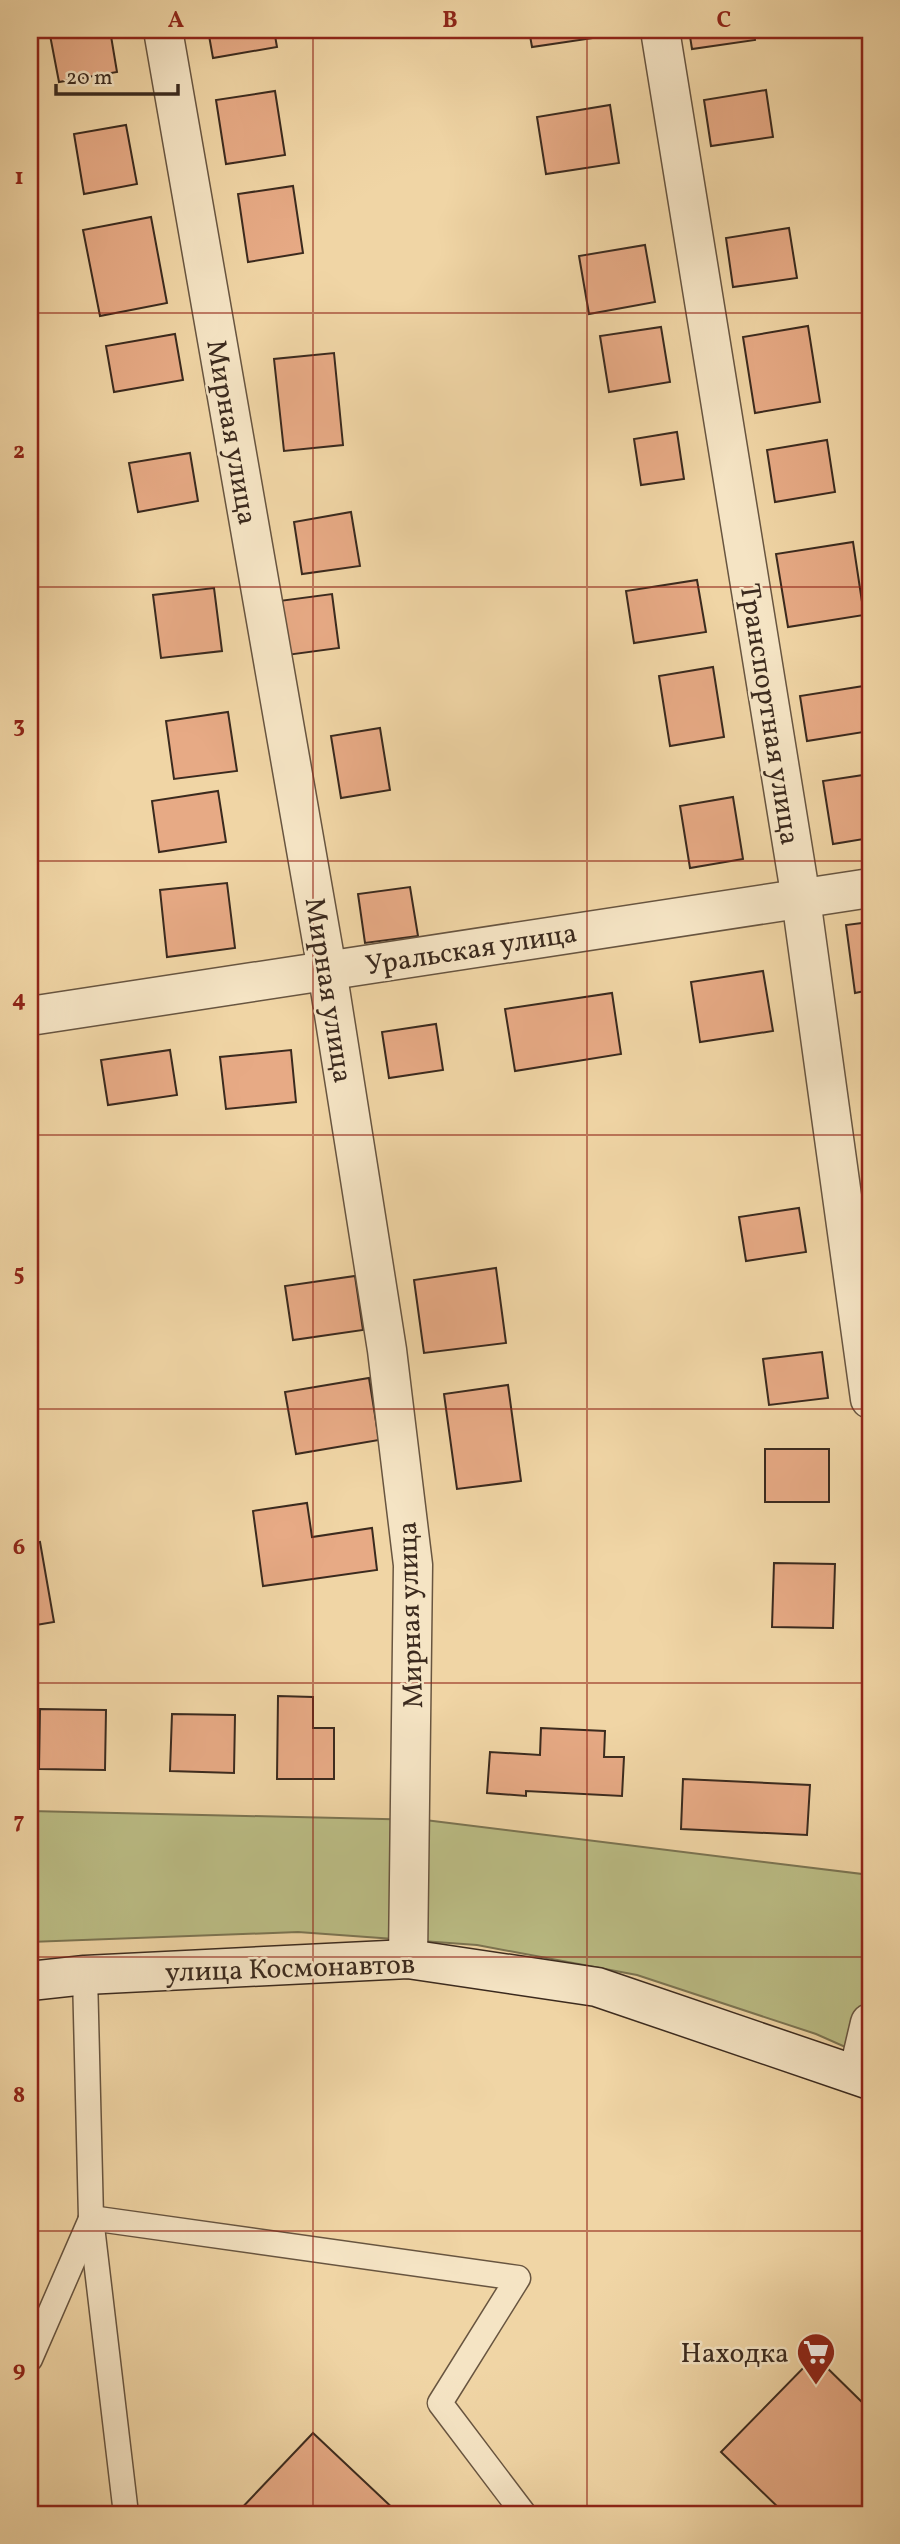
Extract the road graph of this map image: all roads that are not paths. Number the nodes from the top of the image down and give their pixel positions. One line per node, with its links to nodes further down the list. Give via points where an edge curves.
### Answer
1 (163, 30): 5 (street, Мирная улица)
2 (660, 30): 4 (street, Транспортная улица)
3 (870, 888): 4 (street, Уральская улица)
4 (801, 899): 5 (street, Уральская улица); 7 (street, Транспортная улица)
5 (327, 970): 6 (street, Уральская улица); 8 (street, Мирная улица, via 387,1350 413,1565)
6 (30, 1016)
7 (870, 1399)
8 (408, 1959): 9 (street, улица Космонавтов); 12 (street, улица Космонавтов, via 597,1987)
9 (85, 1975): 10 (street, улица Космонавтов); 13 (lane)
10 (30, 1981)
11 (870, 2023): 12 (street)
12 (864, 2077)
13 (91, 2218): 14 (lane); 15 (lane); 16 (lane, via 519,2278 440,2403)
14 (30, 2359)
15 (126, 2514)
16 (524, 2514)

